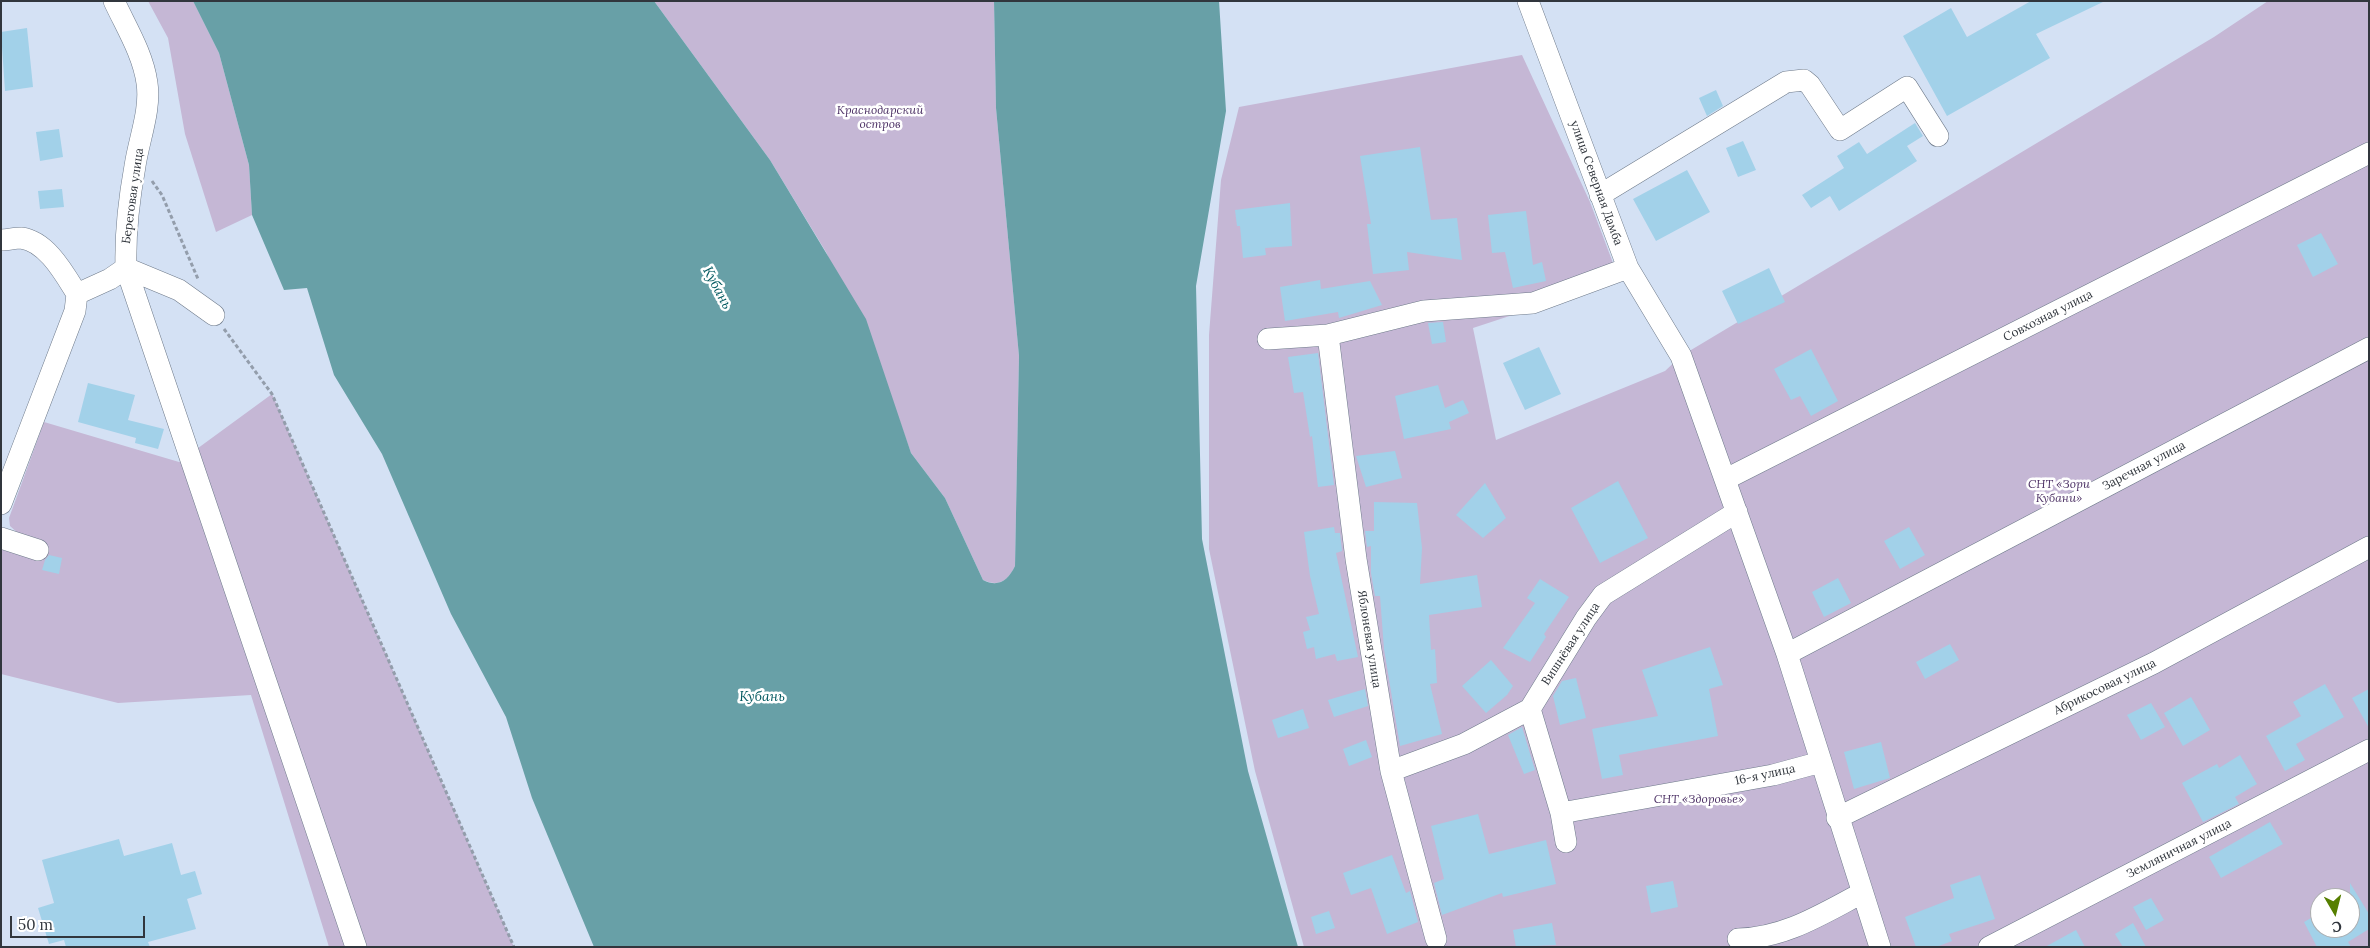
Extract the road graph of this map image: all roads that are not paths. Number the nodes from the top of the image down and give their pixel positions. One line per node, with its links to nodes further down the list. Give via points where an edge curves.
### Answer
1 (114, 1): 7 (street, Береговая улица, via 136,47 147,83 145,118 134,166 125,238)
2 (1528, 1): 5 (street, улица Северная Дамба)
3 (1938, 136): 5 (street, via 1907,86 1840,130 1810,85 1804,80 1794,80)
4 (2369, 153): 14 (street, Совхозная улица)
5 (1600, 195): 8 (street, улица Северная Дамба)
6 (1, 240): 9 (street, via 22,238 37,244 60,267)
7 (126, 268): 9 (street); 10 (street, via 179,290); 31 (street, Береговая улица)
8 (1628, 268): 11 (street, via 1533,303 1424,311); 14 (street, улица Северная Дамба, via 1681,356)
9 (77, 294): 15 (street, via 75,311)
10 (214, 315)
11 (1328, 335): 12 (street); 24 (street, Яблоневая улица, via 1356,559)
12 (1268, 339)
13 (2369, 348): 20 (street, Заречная улица)
14 (1726, 479): 16 (street, улица Северная Дамба)
15 (1, 504)
16 (1737, 512): 20 (street, улица Северная Дамба); 21 (street, Вишнёвая улица, via 1603,594)
17 (1, 538): 19 (street)
18 (2369, 547): 26 (street, Абрикосовая улица, via 2154,663)
19 (38, 550)
20 (1787, 654): 23 (street, улица Северная Дамба)
21 (1530, 708): 24 (street, via 1464,744); 25 (street)
22 (2369, 750): 33 (street, Земляничная улица)
23 (1821, 762): 25 (street, 16-я улица, via 1773,775); 26 (street, улица Северная Дамба)
24 (1391, 771): 29 (street, Яблоневая улица)
25 (1561, 813): 27 (street)
26 (1838, 818): 28 (street, улица Северная Дамба)
27 (1566, 842)
28 (1862, 893): 30 (street, via 1808,922 1774,935); 32 (street, улица Северная Дамба)
29 (1436, 939)
30 (1738, 939)
31 (356, 947)
32 (1880, 947)
33 (1990, 947)

